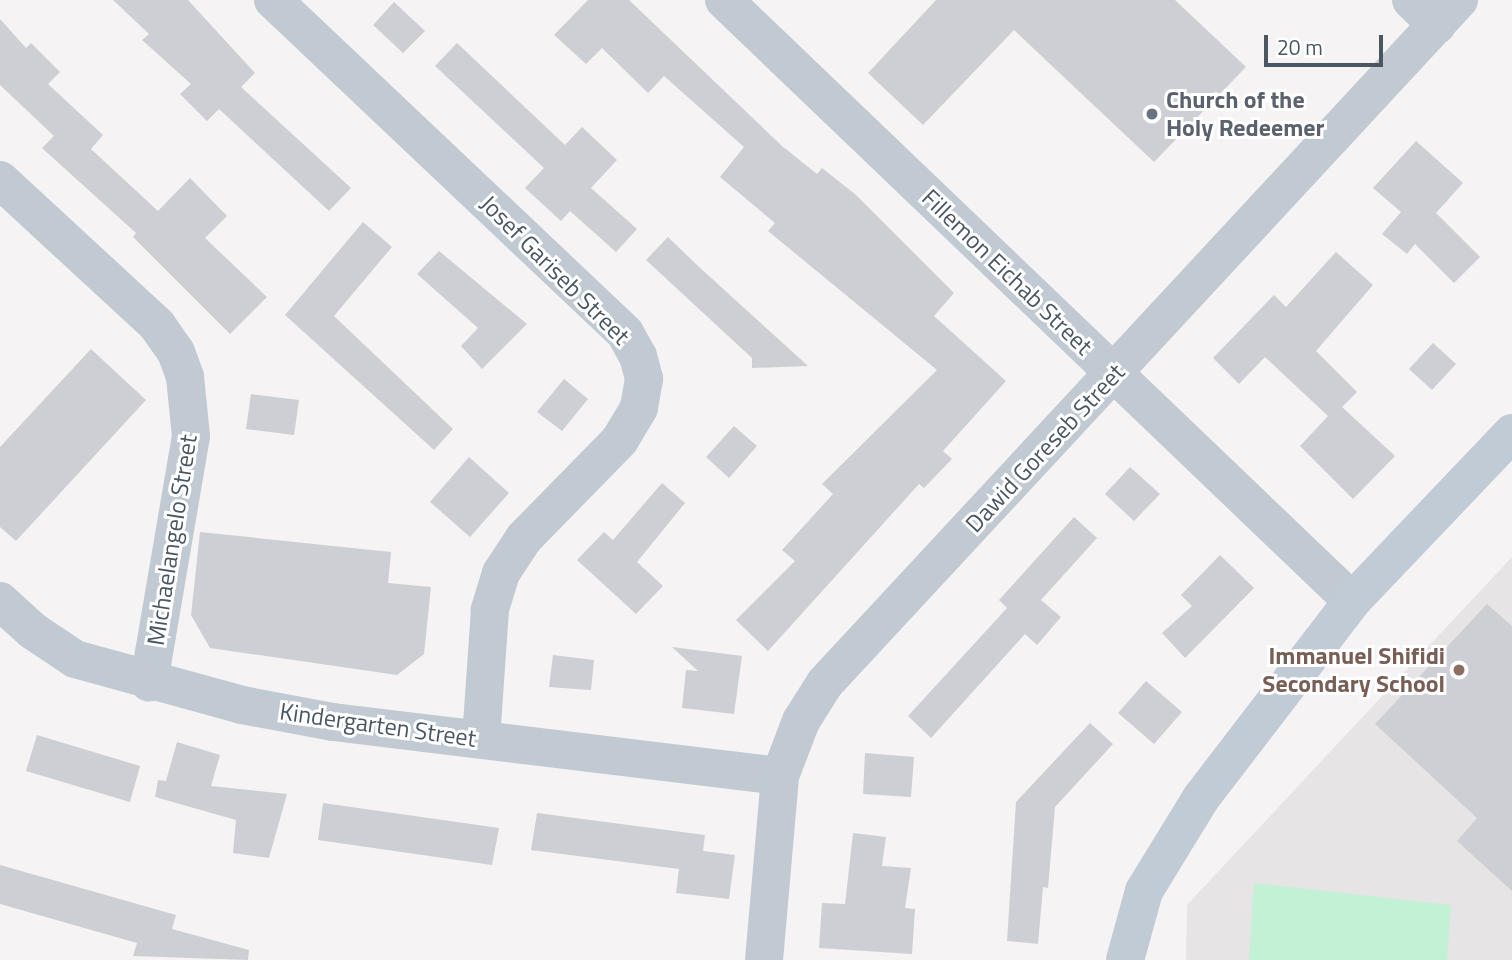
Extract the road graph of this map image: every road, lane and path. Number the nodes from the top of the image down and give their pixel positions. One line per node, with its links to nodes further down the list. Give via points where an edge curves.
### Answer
1 (273, 0): 10 (street, Josef Gariseb Street, via 625,333 638,356 644,379 639,408 620,440 524,538 501,573 490,610)
2 (724, 0): 5 (street, Fillemon Eichab Street)
3 (1435, 8): 5 (street, Dawid Goreseb Street)
4 (0, 180): 9 (street, Michaelangelo Street, via 157,325 176,352 185,377 191,436)
5 (1114, 375): 8 (street, Fillemon Eichab Street); 11 (street, Dawid Goreseb Street, via 825,683 801,720)
6 (1512, 433): 8 (street)
7 (0, 601): 9 (street, Kindergarten Street, via 33,631 75,659)
8 (1352, 601): 13 (street, via 1169,844 1144,891)
9 (149, 682): 10 (street, Kindergarten Street, via 333,722)
10 (481, 739): 11 (street, Kindergarten Street)
11 (780, 776): 12 (street, Dawid Goreseb Street)
12 (764, 960)
13 (1125, 960)

